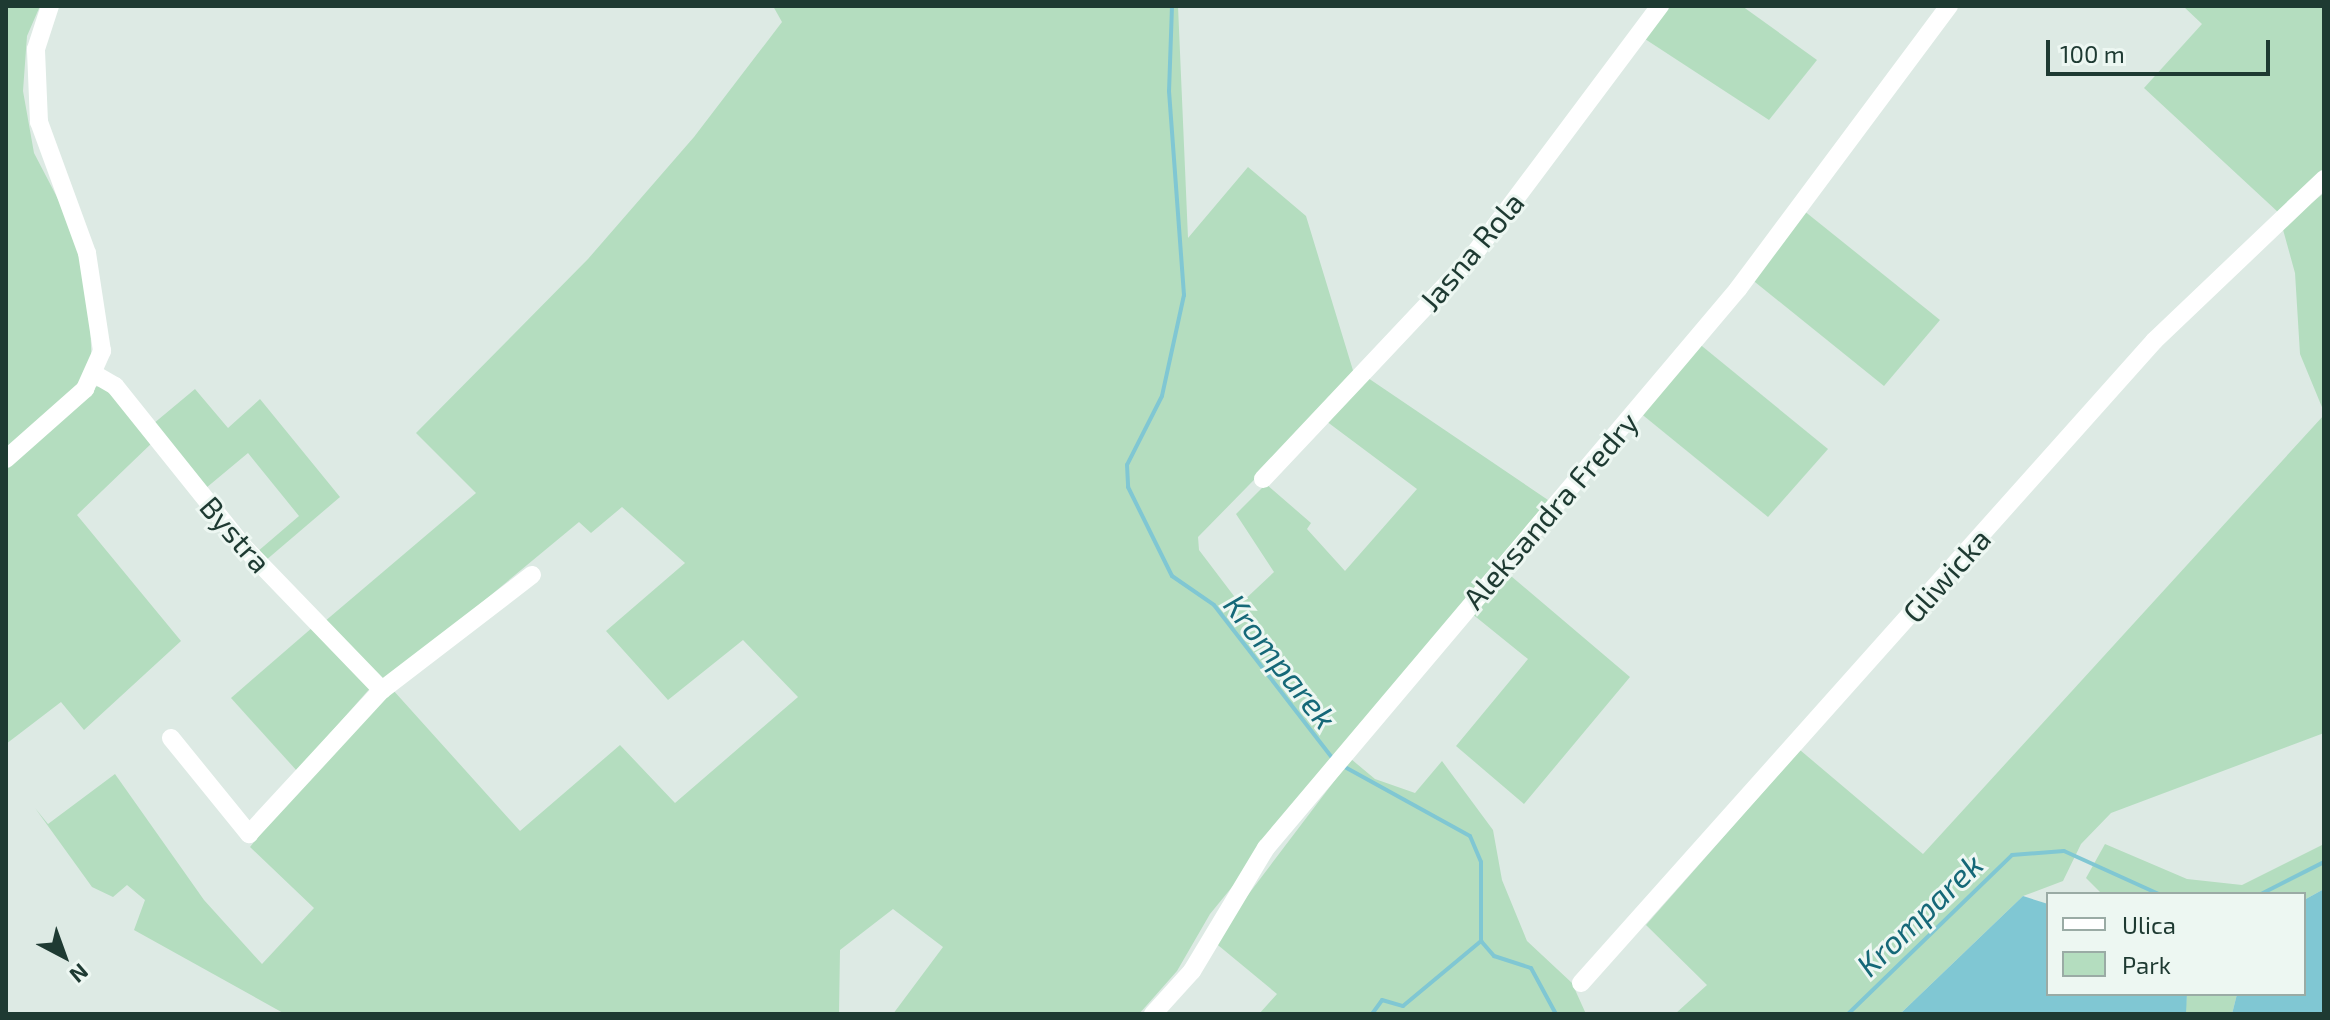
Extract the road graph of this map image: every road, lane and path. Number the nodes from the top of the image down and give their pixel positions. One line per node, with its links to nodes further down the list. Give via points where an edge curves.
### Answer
1 (50, 6): 5 (street, via 36,49 35,94 44,146 96,292 102,351)
2 (1660, 6): 7 (street, Jasna Rola, via 1472,257)
3 (1949, 6): 12 (street, Aleksandra Fredry, via 1738,289 1266,848 1192,971)
4 (2324, 179): 11 (street, Gliwicka, via 2154,341)
5 (96, 375): 6 (street); 9 (street, Bystra, via 115,386 244,547)
6 (6, 459)
7 (1263, 479)
8 (532, 575): 9 (street)
9 (382, 690): 10 (street, via 249,834)
10 (171, 738)
11 (1581, 983)
12 (1153, 1014)

